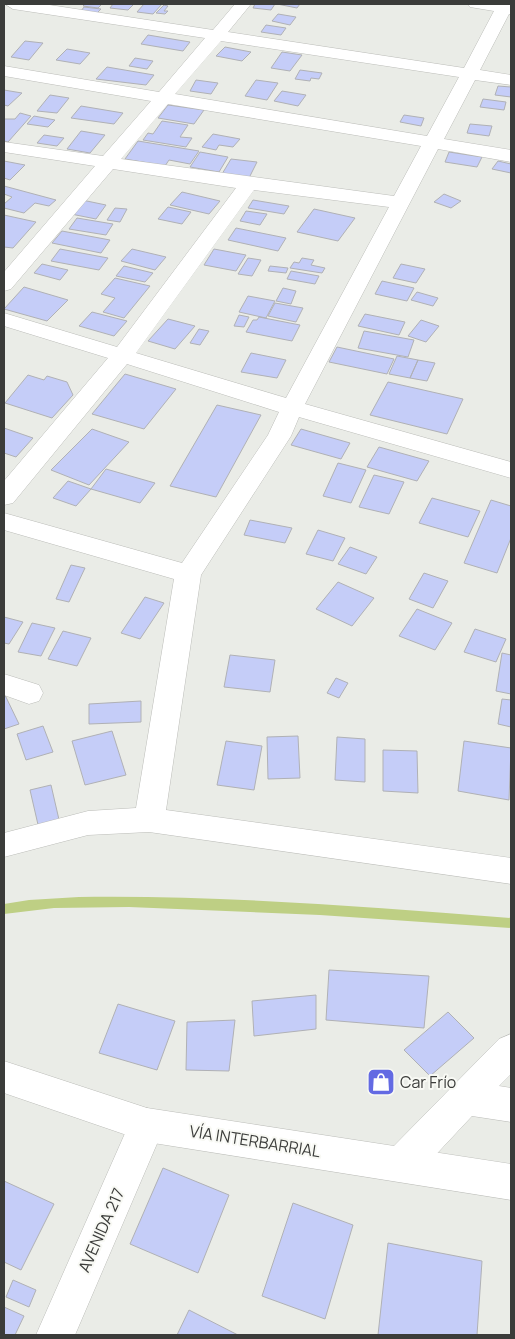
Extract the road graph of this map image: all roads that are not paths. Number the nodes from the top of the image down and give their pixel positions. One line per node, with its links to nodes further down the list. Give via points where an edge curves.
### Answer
1 (13, 4): 5 (street)
2 (243, 4): 5 (street)
3 (476, 4): 4 (street)
4 (508, 8): 7 (street)
5 (216, 36): 7 (street); 9 (street)
6 (4, 71): 9 (street)
7 (468, 75): 8 (street); 10 (street)
8 (511, 80)
9 (163, 98): 10 (street); 13 (street)
10 (432, 143): 12 (street); 15 (street)
11 (4, 147): 13 (street)
12 (511, 156)
13 (107, 164): 14 (street); 16 (street)
14 (249, 184): 15 (street); 18 (street)
15 (400, 203): 19 (street)
16 (4, 284)
17 (4, 319): 18 (street)
18 (122, 356): 19 (street); 21 (street)
19 (292, 408): 20 (street); 23 (street, via 279,436)
20 (511, 470)
21 (4, 497)
22 (4, 521): 23 (street)
23 (188, 574): 24 (street)
24 (149, 820): 25 (street, via 88,823); 26 (street)
25 (6, 845)
26 (511, 871)
27 (511, 1050): 29 (street)
28 (4, 1077): 31 (street, VÍA INTERBARRIAL)
29 (464, 1098): 30 (street); 32 (street)
30 (511, 1105)
31 (147, 1125): 32 (street, VÍA INTERBARRIAL); 34 (street, AVENIDA 217)
32 (402, 1164): 33 (street, VÍA INTERBARRIAL)
33 (511, 1182)
34 (55, 1335)

